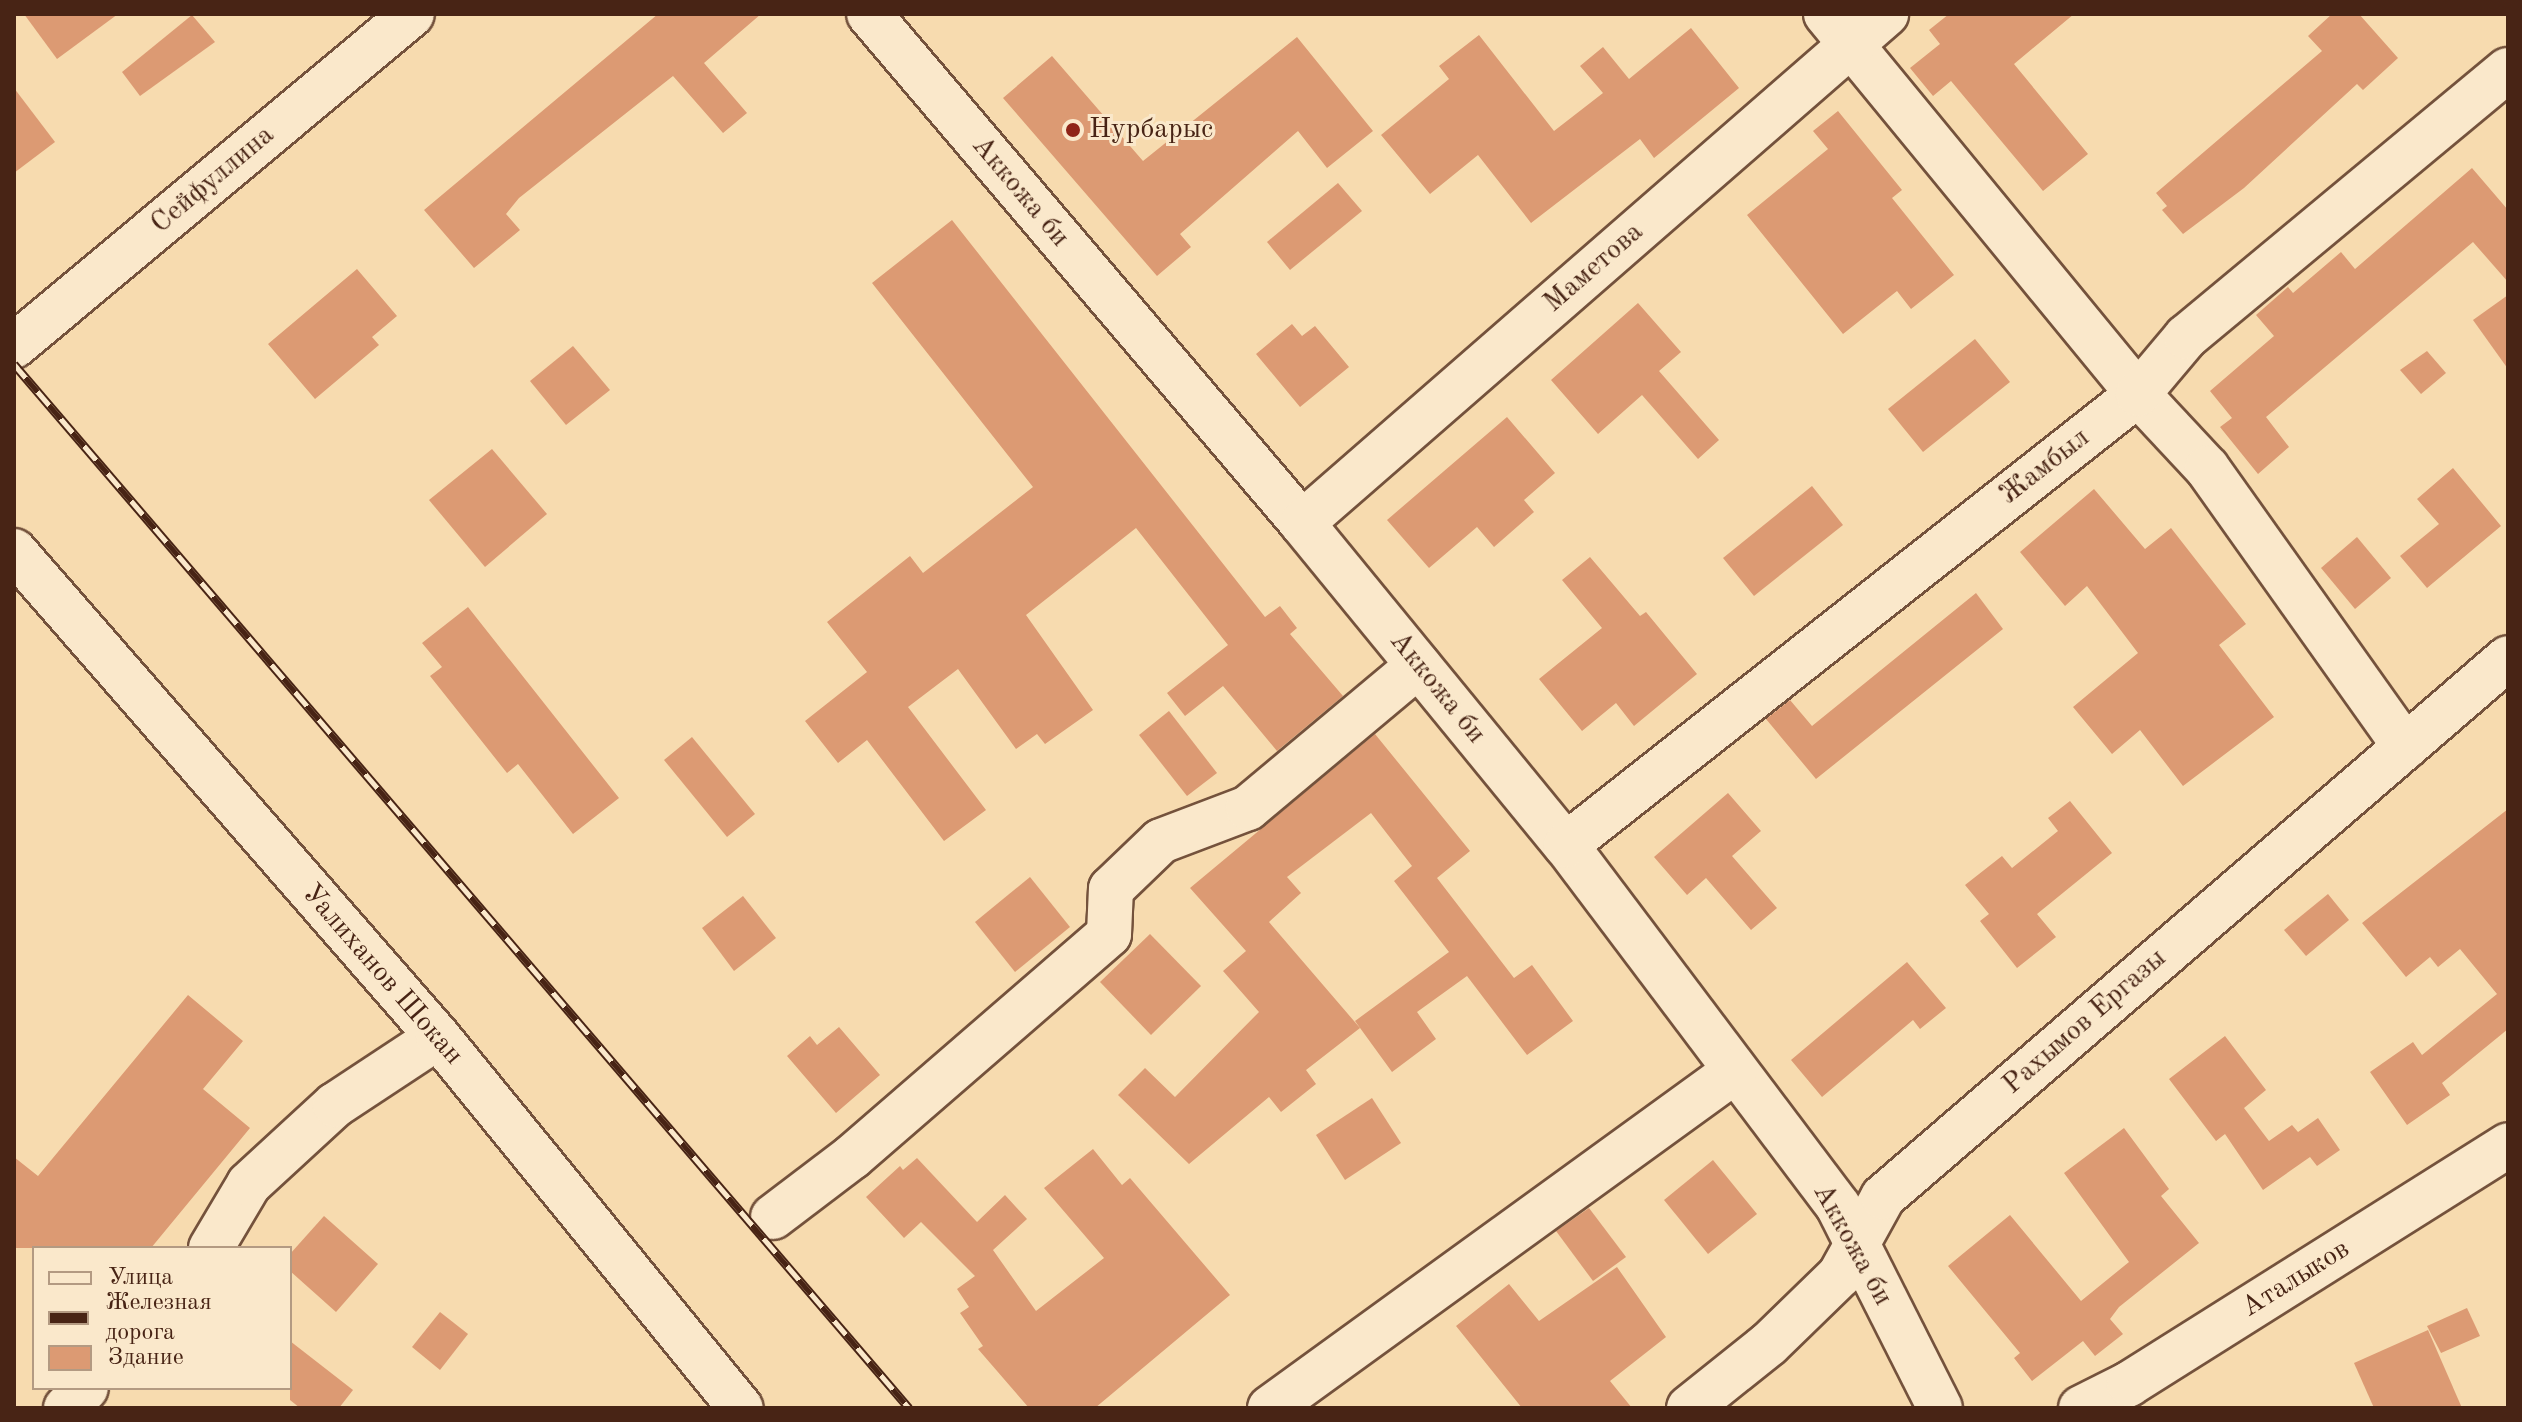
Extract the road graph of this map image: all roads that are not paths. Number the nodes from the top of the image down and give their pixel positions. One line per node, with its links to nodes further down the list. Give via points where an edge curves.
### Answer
1 (412, 14): 6 (street, Сейфуллина)
2 (869, 14): 8 (street, Аккожа би)
3 (1886, 14): 4 (street, Маметова)
4 (1838, 29): 7 (street); 8 (street, Маметова)
5 (2508, 70): 7 (street, Жамбыл, via 2186,337)
6 (14, 346)
7 (2138, 394): 12 (street, via 2207,468); 13 (street, Жамбыл)
8 (1302, 523): 11 (street, Аккожа би)
9 (14, 551): 14 (street, Уалиханов Шокан)
10 (2508, 658): 12 (street, Рахымов Ергазы)
11 (1418, 666): 13 (street, Аккожа би); 17 (street, via 1248,808 1161,841 1111,889 1109,934 852,1157)
12 (2405, 747): 18 (street, Рахымов Ергазы, via 1883,1197)
13 (1566, 845): 15 (street, Аккожа би)
14 (438, 1037): 19 (street, via 335,1105 249,1184); 22 (street, Уалиханов Шокан)
15 (1735, 1071): 18 (street, Аккожа би, via 1838,1206); 23 (street)
16 (2508, 1145): 26 (street, Аталыков, via 2129,1384)
17 (773, 1217)
18 (1856, 1245): 24 (street, Рахымов Ергазы, via 1840,1275 1820,1295); 25 (street, Аккожа би)
19 (212, 1246)
20 (84, 1390): 21 (street)
21 (66, 1408)
22 (741, 1408)
23 (1270, 1408)
24 (1689, 1408)
25 (1940, 1408)
26 (2081, 1408)

